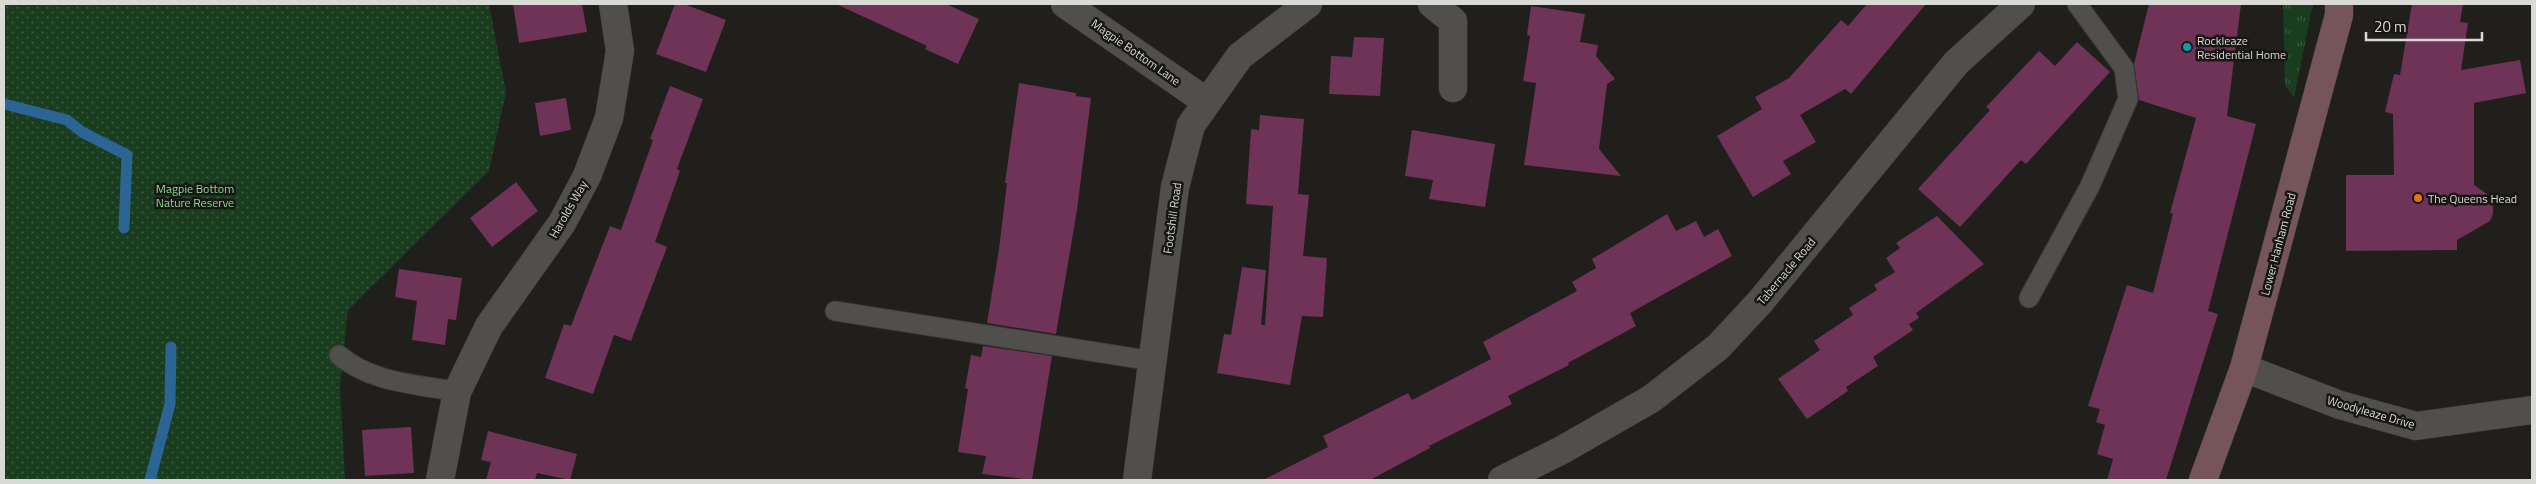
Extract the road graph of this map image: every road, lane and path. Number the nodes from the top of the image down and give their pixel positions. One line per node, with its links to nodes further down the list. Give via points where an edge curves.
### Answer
1 (614, 4): 15 (street, Harolds Way, via 620,51 609,118 587,176 562,223 489,326)
2 (1065, 4): 9 (street, Magpie Bottom Lane)
3 (1308, 4): 9 (street, Footshill Road, via 1240,56)
4 (1432, 4): 8 (street, via 1453,21)
5 (2021, 4): 19 (street, Tabernacle Road, via 1956,63 1760,302 1718,347 1651,399)
6 (2078, 4): 10 (lane, via 2124,68 2128,99 2090,186)
7 (2339, 4): 14 (main road, Lower Hanham Road, via 2337,24)
8 (1453, 88)
9 (1207, 102): 13 (street, Footshill Road, via 1191,125 1175,187)
10 (2029, 298)
11 (835, 312): 13 (lane)
12 (339, 355): 15 (lane, via 372,376)
13 (1152, 361): 18 (street, Footshill Road)
14 (2244, 368): 16 (street, Woodyleaze Drive, via 2340,405 2416,426); 20 (main road, Lower Hanham Road)
15 (457, 392): 17 (street, Harolds Way)
16 (2532, 410)
17 (440, 480)
18 (1137, 480)
19 (1502, 480)
20 (2203, 480)

